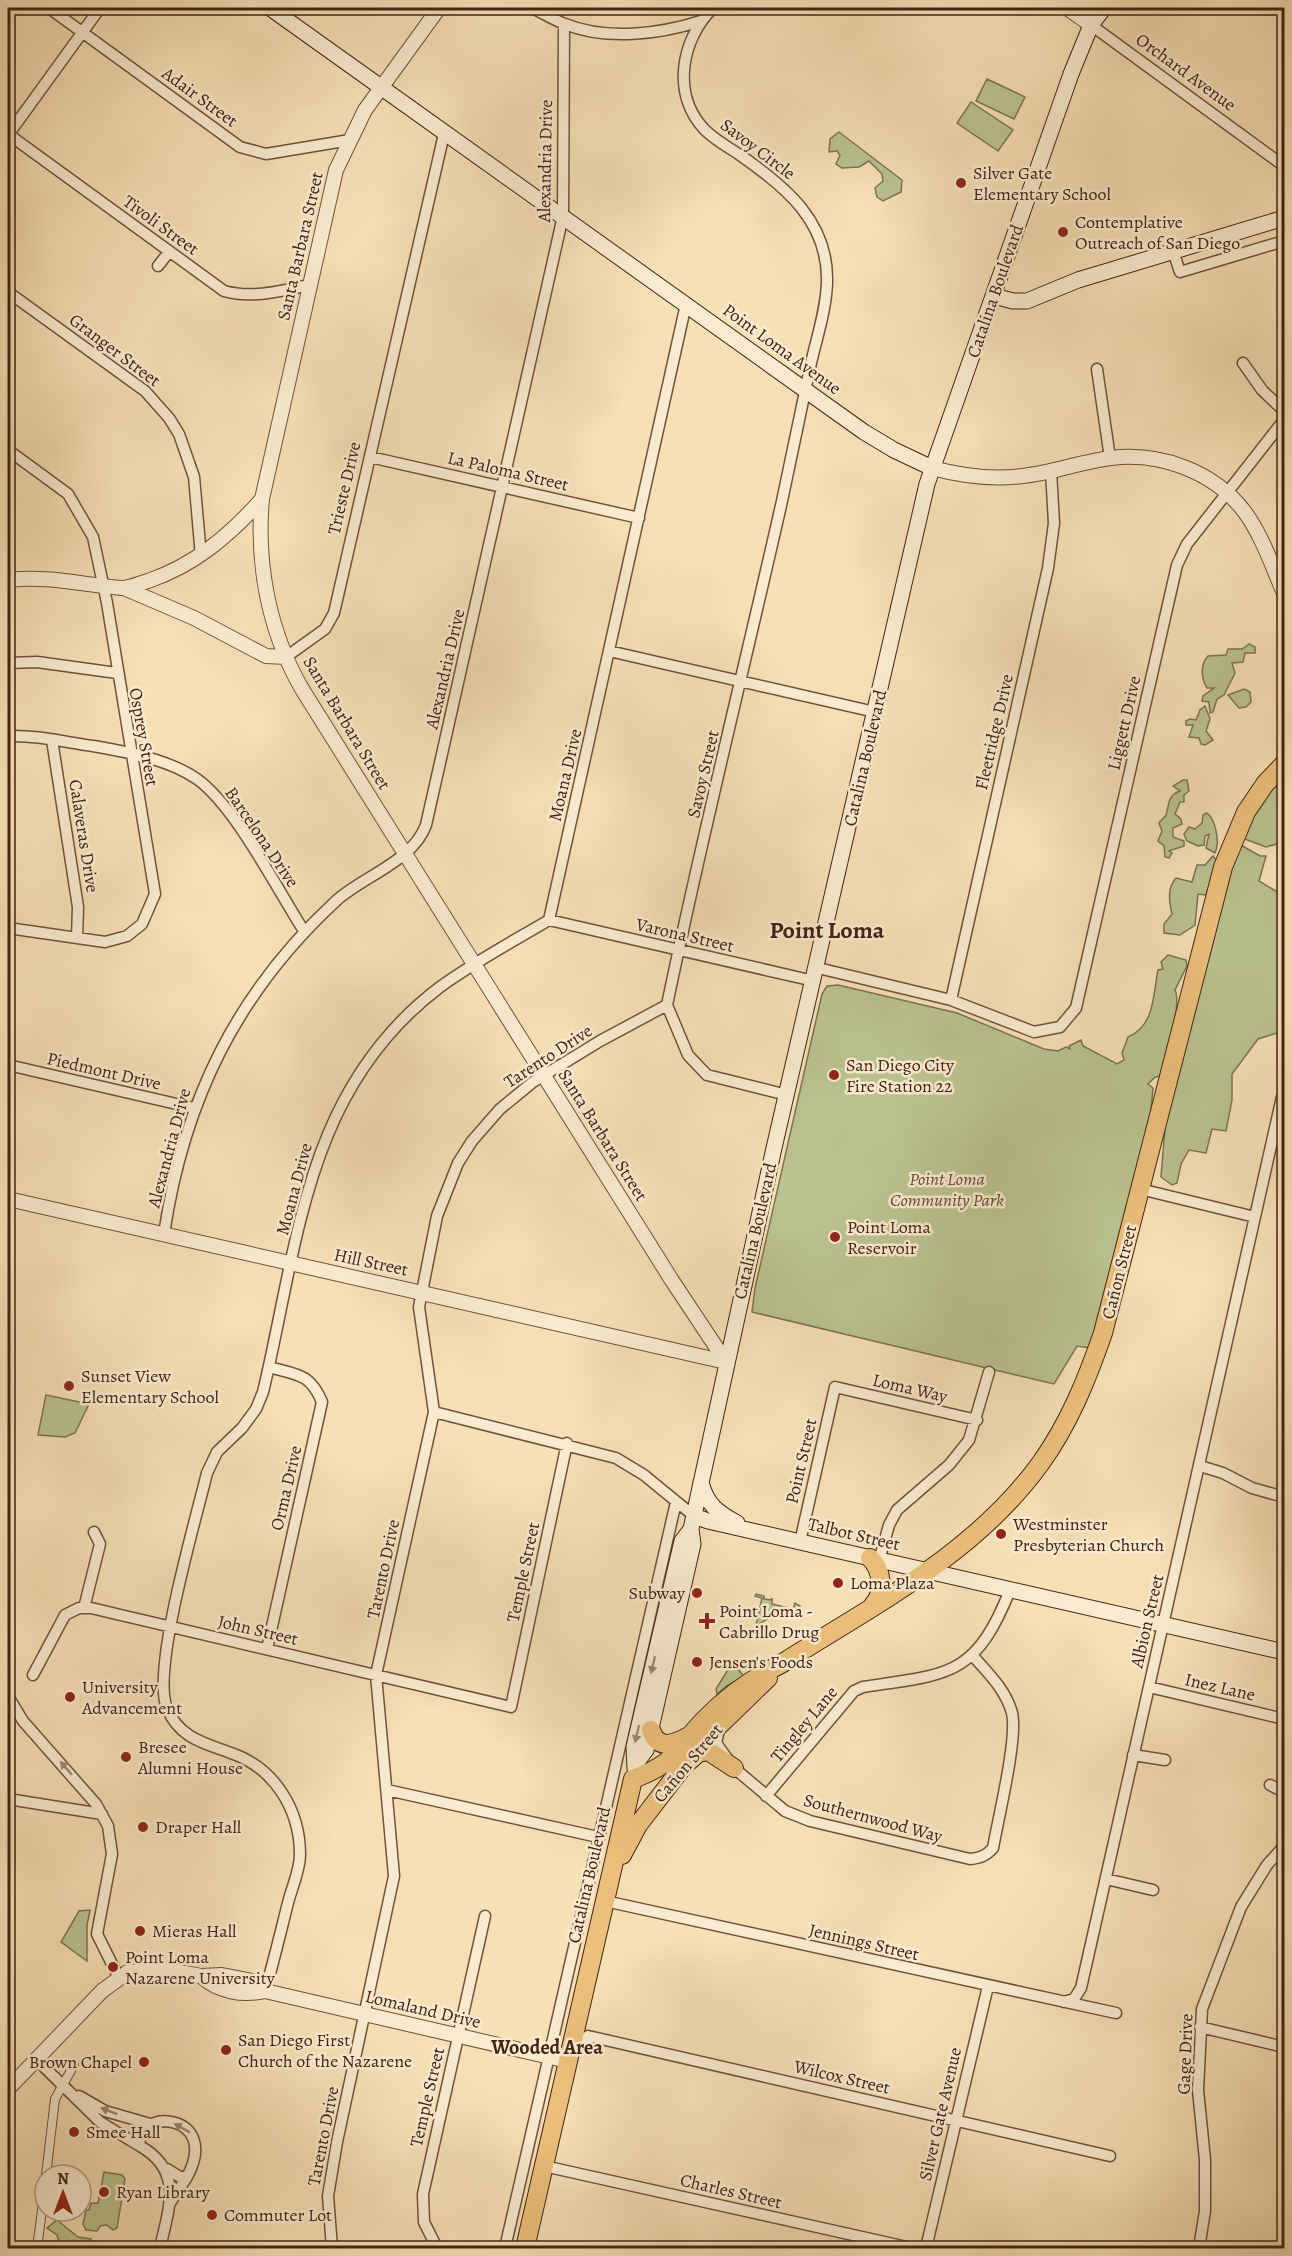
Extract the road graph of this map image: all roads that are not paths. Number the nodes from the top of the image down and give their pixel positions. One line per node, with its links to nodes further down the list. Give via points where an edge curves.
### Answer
1 (49, 8): 12 (street, Adair Street)
2 (100, 8): 12 (street)
3 (270, 8): 13 (main road, Point Loma Avenue)
4 (439, 8): 13 (street, Santa Barbara Street)
5 (532, 8): 10 (street)
6 (713, 8): 9 (street, Savoy Circle)
7 (1067, 8): 11 (street, Orchard Avenue)
8 (1104, 8): 11 (main road, Catalina Boulevard)
9 (701, 21): 10 (street, via 646,32 610,33); 30 (street, Savoy Circle, via 689,42 684,70 685,94 694,116 710,135 796,200 814,225 823,248 826,297)
10 (564, 24): 18 (street, Alexandria Drive)
11 (1091, 25): 17 (street, Orchard Avenue); 26 (main road, Catalina Boulevard)
12 (82, 32): 15 (street); 16 (street, Adair Street, via 240,147 266,154)
13 (380, 87): 14 (main road, Point Loma Avenue); 16 (street, Santa Barbara Street)
14 (444, 134): 18 (main road, Point Loma Avenue); 34 (street, Trieste Drive)
15 (8, 135): 22 (street, Tivoli Street)
16 (350, 140): 24 (street, Santa Barbara Street, via 336,170)
17 (1284, 166)
18 (563, 216): 27 (main road, Point Loma Avenue); 38 (street, Alexandria Drive)
19 (1284, 218): 21 (main road)
20 (1284, 241): 21 (street, via 1180,272)
21 (1173, 251): 26 (main road, via 1078,280 1027,301)
22 (169, 252): 23 (street); 24 (street, Tivoli Street, via 224,291 238,295)
23 (158, 266)
24 (309, 285): 40 (street, Santa Barbara Street)
25 (8, 292): 42 (street, Granger Street, via 145,391 169,418 188,454 194,477)
26 (994, 296): 36 (main road, Catalina Boulevard)
27 (686, 304): 30 (main road, Point Loma Avenue); 41 (street, Moana Drive)
28 (1243, 363): 31 (street, via 1259,387)
29 (1097, 369): 35 (street)
30 (806, 390): 36 (main road, Point Loma Avenue, via 877,441); 51 (street, Savoy Street)
31 (1284, 411)
32 (1284, 420): 39 (street, Liggett Drive)
33 (8, 450): 44 (street, Osprey Street, via 68,494 93,537)
34 (370, 457): 38 (street, La Paloma Street); 48 (street, Trieste Drive, via 334,613 310,643)
35 (1110, 458): 37 (street, Point Loma Avenue); 39 (street, Point Loma Avenue, via 1144,457 1175,464)
36 (932, 468): 37 (street, Point Loma Avenue, via 984,478); 52 (main road, Catalina Boulevard)
37 (1051, 471): 65 (street, Fleetridge Drive, via 1054,523 1048,568)
38 (504, 487): 41 (street, La Paloma Street); 57 (street, Alexandria Drive, via 426,825 416,845)
39 (1226, 492): 46 (street, Point Loma Avenue, via 1249,519); 67 (street, Liggett Drive, via 1187,543 1177,565 1076,1008 1056,1029)
40 (262, 499): 42 (street); 48 (street, Santa Barbara Street, via 264,578)
41 (639, 518): 47 (street, Moana Drive)
42 (201, 556): 45 (street, via 171,573)
43 (8, 580): 44 (street, via 56,578)
44 (103, 585): 45 (street); 50 (street, Osprey Street)
45 (124, 588): 48 (street, via 194,618 266,656)
46 (1284, 593)
47 (609, 651): 51 (street); 58 (street, Moana Drive)
48 (286, 657): 57 (street, Santa Barbara Street)
49 (8, 663): 50 (street, via 37,662)
50 (117, 673): 55 (street, Osprey Street)
51 (741, 681): 52 (street); 62 (street, Savoy Street)
52 (875, 712): 64 (main road, Catalina Boulevard)
53 (8, 736): 54 (street, Barcelona Drive, via 31,735)
54 (52, 740): 55 (street, Barcelona Drive); 61 (street, Calaveras Drive, via 78,907)
55 (130, 752): 60 (street, Barcelona Drive, via 196,778 217,796); 61 (street, Osprey Street, via 155,894 148,916 127,936 105,942)
56 (1284, 764): 73 (main road, Cañon Street, via 1252,802 1229,849)
57 (405, 853): 60 (street, Alexandria Drive, via 343,895); 63 (street, Santa Barbara Street)
58 (549, 920): 62 (street, Varona Street); 63 (street, Moana Drive)
59 (8, 927): 61 (street, Osprey Street)
60 (304, 931): 72 (street, Alexandria Drive, via 240,1012)
61 (77, 938)
62 (679, 951): 64 (street, Varona Street); 66 (street, Savoy Street)
63 (475, 964): 69 (street, Santa Barbara Street); 77 (street, Moana Drive, via 412,1011 385,1039 348,1089 312,1173)
64 (816, 975): 65 (street, Varona Street); 70 (main road, Catalina Boulevard)
65 (951, 1000): 67 (street, Varona Street)
66 (667, 1005): 69 (street, Tarento Drive); 70 (street, via 688,1055 707,1075)
67 (1028, 1031)
68 (8, 1065): 72 (street, Piedmont Drive)
69 (544, 1076): 78 (street, Tarento Drive, via 500,1108 458,1163 437,1216); 79 (street, Santa Barbara Street)
70 (787, 1095): 79 (main road, Catalina Boulevard)
71 (1282, 1097): 75 (street, Albion Street)
72 (194, 1108): 76 (street, Alexandria Drive)
73 (1140, 1189): 75 (street); 95 (main road, Cañon Street, via 1103,1332 1068,1418 1040,1464 1007,1504)
74 (8, 1199): 76 (street, Hill Street)
75 (1255, 1217): 86 (street, Albion Street)
76 (164, 1233): 77 (street, Hill Street)
77 (292, 1263): 78 (street, Hill Street); 80 (street, Moana Drive)
78 (420, 1291): 79 (street, Hill Street); 83 (street, Tarento Drive)
79 (726, 1362): 87 (main road, Catalina Boulevard)
80 (269, 1367): 100 (street, Moana Drive, via 256,1409 217,1452 207,1473); 101 (street, Orma Drive, via 306,1377 315,1385 322,1402)
81 (989, 1372): 84 (street)
82 (835, 1388): 84 (street, Loma Way); 93 (street, Point Street)
83 (434, 1412): 85 (street, Talbot Street); 106 (street, Tarento Drive)
84 (977, 1420): 94 (street, via 957,1458 897,1510)
85 (567, 1443): 89 (street, Talbot Street, via 624,1462); 109 (street, Temple Street)
86 (1200, 1466): 88 (street); 99 (street, Albion Street)
87 (701, 1481): 90 (main road, Catalina Boulevard); 91 (main road, via 704,1497 711,1506)
88 (1284, 1497)
89 (676, 1502): 90 (street, Talbot Street); 125 (street, Catalina Boulevard)
90 (693, 1522): 91 (main road, Talbot Street); 112 (main road, Catalina Boulevard, via 693,1544); 118 (main road, Catalina Boulevard, one-way to 118, via 682,1541 641,1716 634,1747)
91 (750, 1531): 93 (main road, Talbot Street)
92 (94, 1532): 98 (street, via 100,1544)
93 (800, 1542): 94 (main road, Talbot Street)
94 (875, 1562): 95 (main road, Talbot Street); 97 (main road, via 880,1594)
95 (929, 1571): 96 (main road, Talbot Street); 97 (main road, Cañon Street)
96 (1010, 1590): 99 (main road, Talbot Street); 103 (street, Tingley Lane)
97 (873, 1605): 104 (main road, Cañon Street)
98 (84, 1608): 100 (street, John Street); 105 (street, via 65,1615)
99 (1162, 1625): 102 (main road, Talbot Street); 107 (street, Albion Street)
100 (170, 1626): 101 (street, John Street); 134 (street, Moana Drive, via 162,1681 170,1714 179,1729 198,1743 251,1762 275,1782 298,1827 300,1857)
101 (267, 1648): 106 (street, John Street)
102 (1284, 1652)
103 (973, 1656): 122 (street, Tingley Lane, via 958,1667 933,1676 854,1691); 122 (street, Southernwood Way, via 999,1686 1013,1716 993,1848 987,1855 970,1859 810,1821)
104 (781, 1664): 110 (main road, Cañon Street); 113 (main road, Cañon Street, via 735,1691)
105 (33, 1675)
106 (376, 1675): 109 (street, John Street); 120 (street, Tarento Drive)
107 (1149, 1687): 111 (street, Inez Lane); 114 (street, Albion Street)
108 (8, 1696): 124 (street, one-way to 108, via 23,1721)
109 (511, 1707)
110 (726, 1719): 116 (main road, Cañon Street); 117 (street, Southernwood Way, via 716,1743)
111 (1284, 1719)
112 (651, 1730): 113 (main road, via 656,1740 665,1745); 118 (main road, Catalina Boulevard)
113 (691, 1736): 118 (main road, Cañon Street, via 662,1767)
114 (1133, 1755): 115 (street); 128 (street, Albion Street)
115 (1165, 1760)
116 (683, 1766): 117 (main road, via 708,1751); 127 (main road, Cañon Street, via 638,1824)
117 (734, 1768): 122 (street, Southernwood Way)
118 (635, 1770): 127 (main road, Catalina Boulevard)
119 (1270, 1785): 121 (street)
120 (387, 1790): 125 (street); 137 (street, Tarento Drive, via 394,1876)
121 (1284, 1792)
122 (765, 1796)
123 (8, 1800): 124 (street)
124 (102, 1814): 132 (street, via 112,1854 97,1934)
125 (598, 1837): 142 (street, Catalina Boulevard)
126 (1284, 1846): 138 (street, Gage Drive, via 1267,1865 1238,1914 1207,1994)
127 (611, 1875): 130 (main road, Catalina Boulevard)
128 (1106, 1879): 129 (street); 135 (street, Albion Street, via 1081,1988 1074,1999)
129 (1153, 1890)
130 (605, 1901): 133 (street, Jennings Street); 141 (main road, Catalina Boulevard)
131 (485, 1916): 139 (street, Temple Street)
132 (119, 1978): 134 (street, Lomaland Drive, via 128,1972 164,1969 252,1981); 143 (street, Lomaland Drive)
133 (988, 1986): 135 (street, Jennings Street); 147 (street, Silver Gate Avenue)
134 (265, 1991): 137 (street, Lomaland Drive)
135 (1064, 2002): 136 (street, Jennings Street)
136 (1116, 2013)
137 (364, 2014): 139 (street, Lomaland Drive); 159 (street, Tarento Drive, via 328,2196)
138 (1200, 2027): 140 (street); 165 (street, Gage Drive, via 1198,2090 1205,2211)
139 (458, 2036): 142 (street, Lomaland Drive); 160 (street, Temple Street, via 423,2194 424,2222)
140 (1284, 2047)
141 (571, 2049): 142 (street, Lomaland Drive, via 559,2059); 147 (street, Wilcox Street, via 588,2036); 152 (main road, Catalina Boulevard)
142 (548, 2056): 161 (street, Catalina Boulevard)
143 (37, 2060): 145 (street); 146 (street, Lomaland Drive)
144 (74, 2065): 145 (street)
145 (67, 2088): 148 (street, one-way to 145, via 105,2111); 149 (street, via 100,2122); 151 (street, via 55,2099)
146 (8, 2089)
147 (956, 2120): 150 (street, Wilcox Street); 164 (street, Silver Gate Avenue)
148 (150, 2124): 149 (street, via 138,2138); 154 (street, one-way to 148, via 197,2146 191,2133 164,2121)
149 (140, 2146): 153 (street)
150 (1110, 2156)
151 (47, 2163)
152 (544, 2166): 162 (main road, Catalina Boulevard); 163 (street, Charles Street)
153 (168, 2169): 154 (street); 155 (street)
154 (187, 2177): 155 (street)
155 (170, 2203): 158 (street)
156 (40, 2223): 157 (street)
157 (37, 2248)
158 (160, 2248)
159 (332, 2248)
160 (436, 2248)
161 (505, 2248)
162 (525, 2248)
163 (911, 2248)
164 (926, 2248)
165 (1199, 2248)

